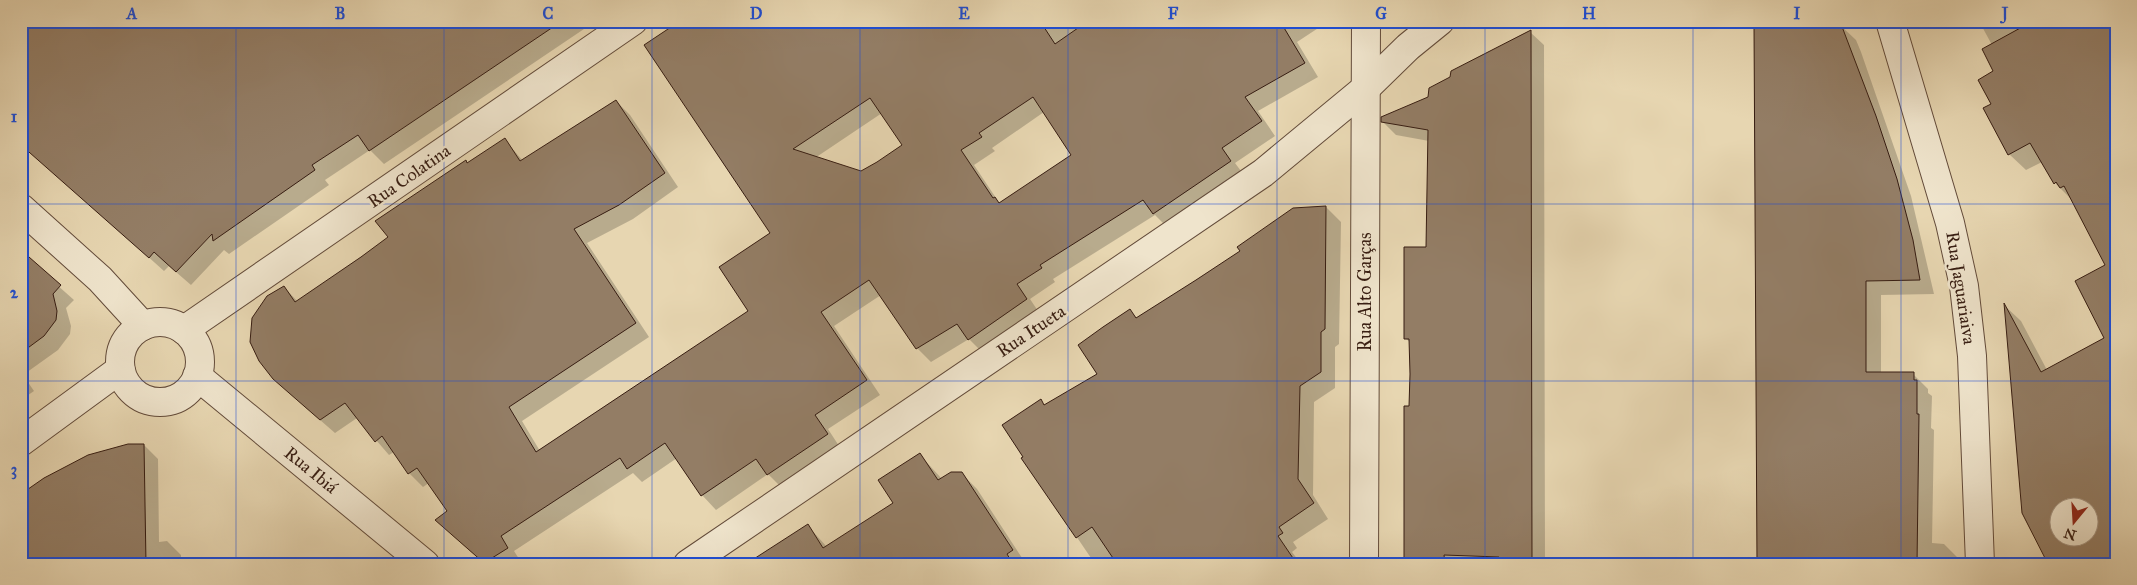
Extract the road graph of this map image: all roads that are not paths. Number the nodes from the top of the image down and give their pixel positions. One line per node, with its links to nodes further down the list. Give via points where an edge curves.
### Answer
1 (633, 21): 8 (street, Rua Colatina)
2 (1366, 21): 5 (street, Rua Alto Garças)
3 (1440, 21): 5 (street, Rua Itueta)
4 (1890, 21): 12 (street, Rua Jaguariaiva, via 1950,223 1964,286 1972,356)
5 (1366, 87): 14 (street, Rua Itueta, via 1263,173); 15 (street, Rua Alto Garças)
6 (21, 208): 7 (street, via 100,279)
7 (143, 326): 8 (street, via 160,322); 9 (street, via 126,340 120,352)
8 (184, 330): 10 (street, via 199,352)
9 (121, 371): 10 (street, via 130,389 153,401 179,396 189,389); 11 (street, via 118,370)
10 (197, 376): 13 (street, Rua Ibiá)
11 (21, 442)
12 (1981, 561)
13 (426, 564)
14 (688, 564)
15 (1364, 564)

